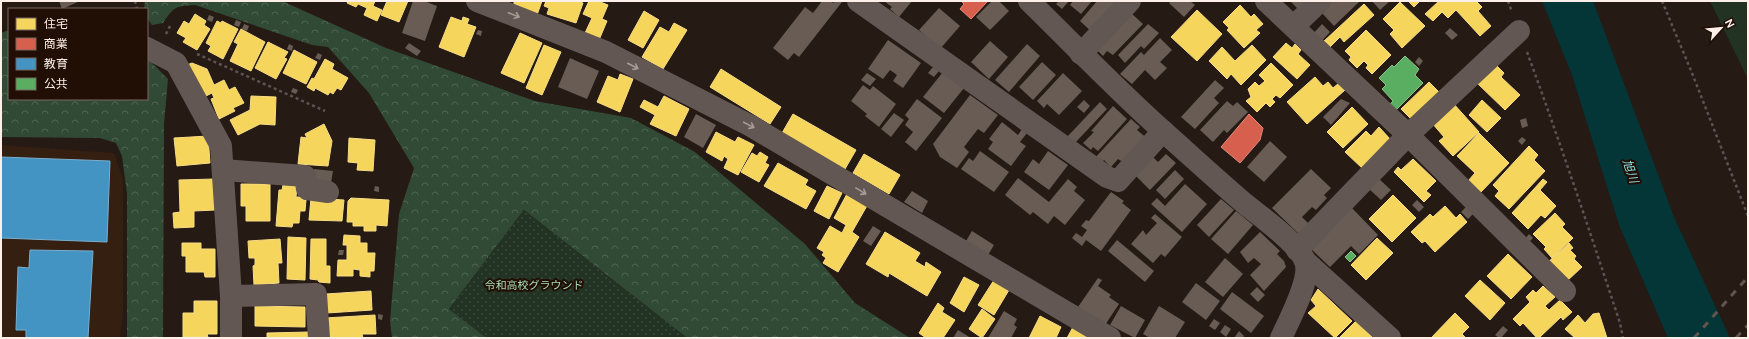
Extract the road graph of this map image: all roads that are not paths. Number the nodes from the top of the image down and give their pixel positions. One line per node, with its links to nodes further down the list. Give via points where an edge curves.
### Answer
1 (477, 1): 20 (street, one-way to 20, via 606,52 751,126)
2 (858, 1): 11 (street, via 1106,177 1118,182)
3 (1029, 1): 10 (street)
4 (1130, 1): 10 (street)
5 (1266, 1): 7 (street)
6 (1320, 1): 7 (street)
7 (1294, 26): 12 (street)
8 (1519, 30): 12 (street)
9 (156, 43): 13 (street, via 176,63 221,146)
10 (1081, 54): 11 (street)
11 (1163, 131): 15 (street, via 1287,239)
12 (1408, 135): 15 (street); 16 (street)
13 (223, 170): 14 (street, via 305,176 307,189); 17 (street)
14 (328, 192)
15 (1301, 256): 21 (street, via 1307,276); 22 (street)
16 (1565, 291)
17 (231, 296): 18 (street); 19 (street, via 316,294)
18 (230, 338)
19 (319, 338)
20 (1110, 338)
21 (1281, 338)
22 (1390, 338)

